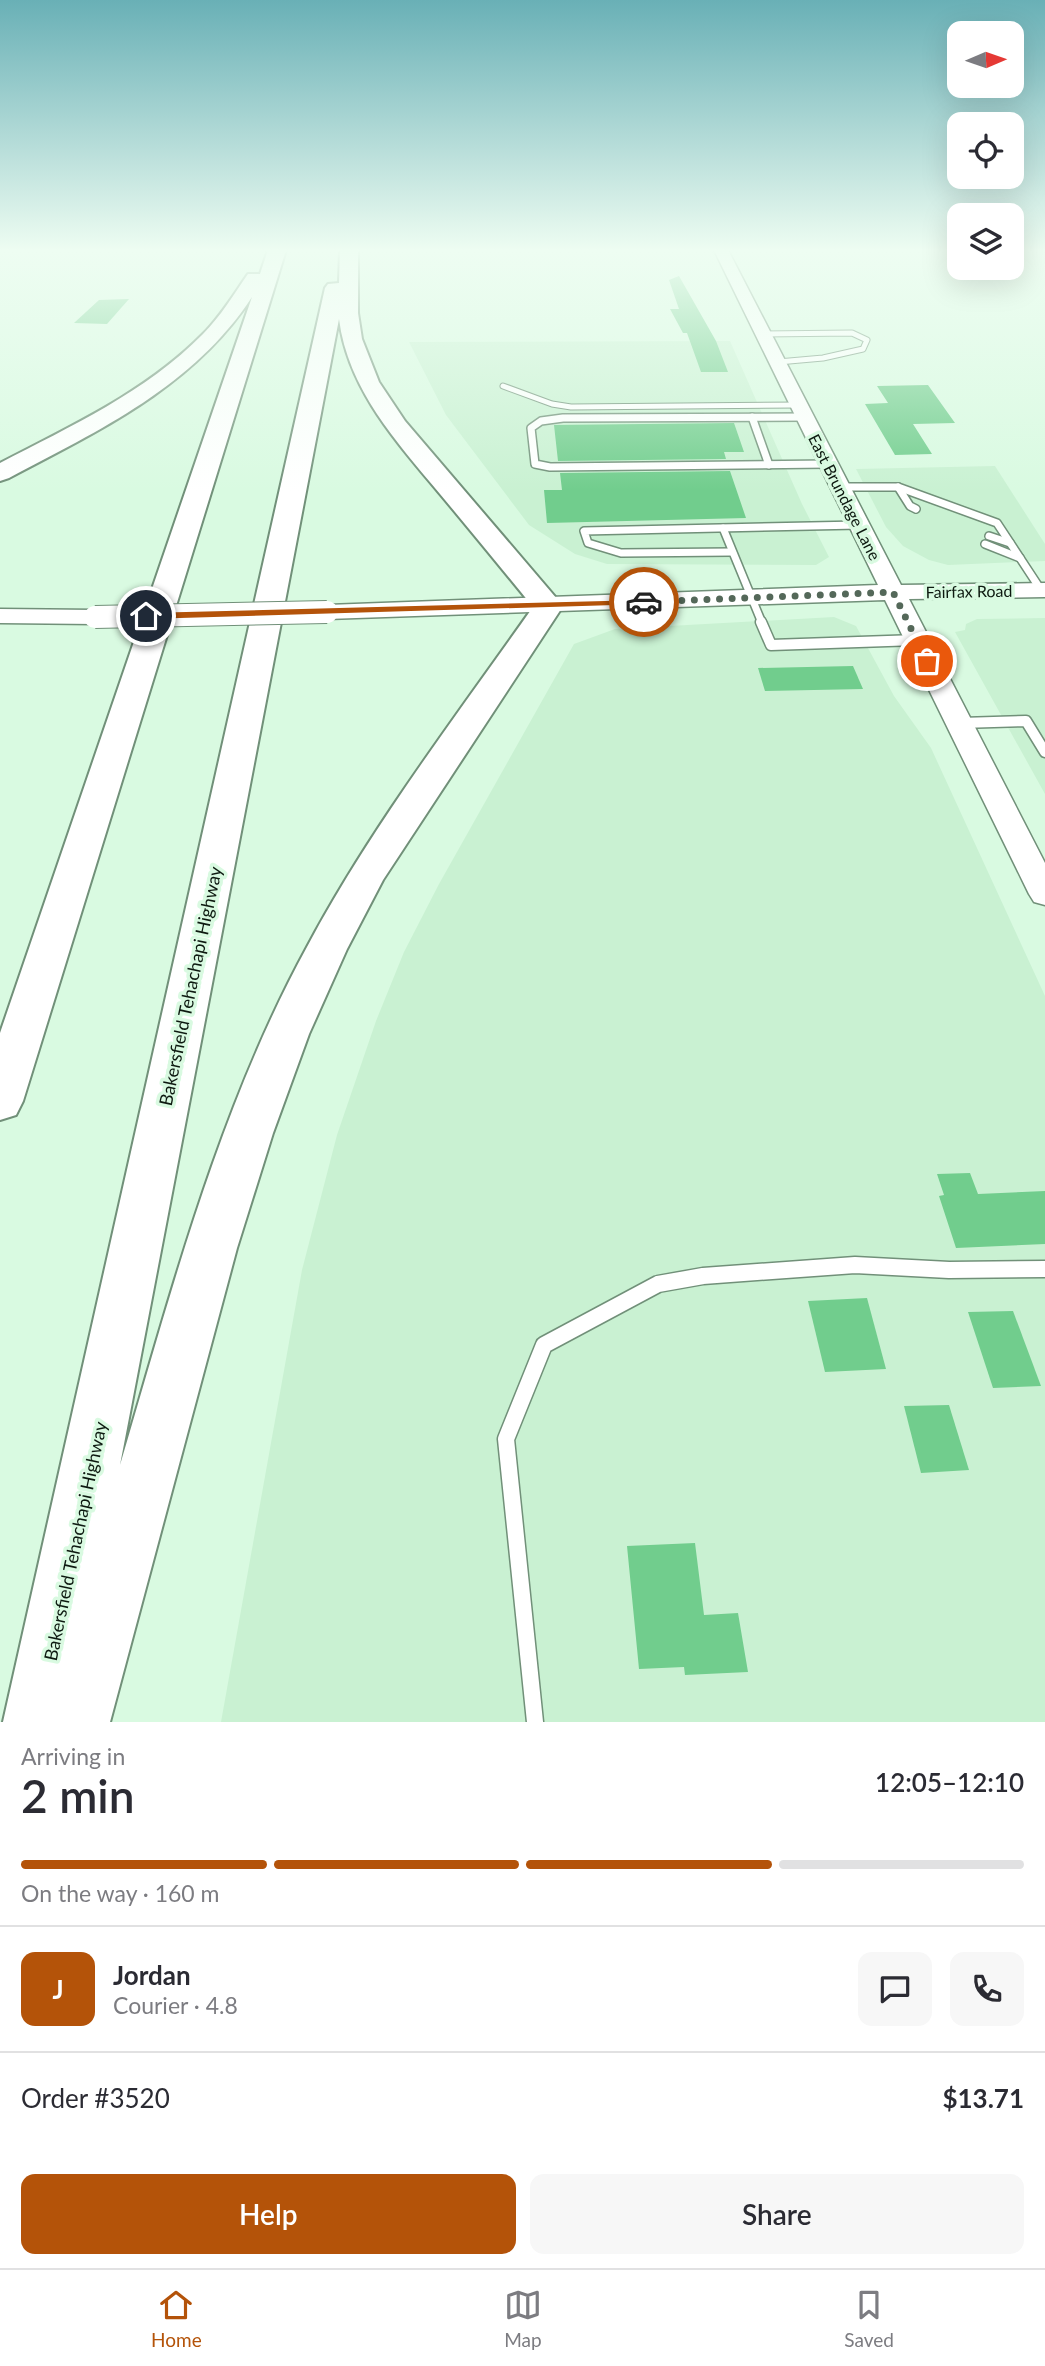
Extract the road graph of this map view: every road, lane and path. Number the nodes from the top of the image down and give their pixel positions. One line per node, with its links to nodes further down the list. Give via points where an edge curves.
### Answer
1 (217, 330): 13 (highway, via 174,372 117,410)
2 (249, 330): 31 (highway)
3 (326, 330): 33 (highway, Bakersfield Tehachapi Highway)
4 (351, 330): 25 (highway, via 368,382 396,425)
5 (761, 330): 6 (main road, East Brundage Lane)
6 (763, 334): 7 (main road, East Brundage Lane); 7 (lane, via 852,333 867,340 863,349)
7 (778, 362): 9 (main road, East Brundage Lane)
8 (503, 386): 9 (lane, via 571,407)
9 (802, 411): 10 (lane); 12 (main road, East Brundage Lane)
10 (752, 417): 11 (lane); 11 (lane, via 541,421 531,428 535,464)
11 (769, 464): 12 (lane)
12 (828, 464): 14 (main road, East Brundage Lane)
13 (0, 473)
14 (840, 487): 15 (lane); 17 (main road, East Brundage Lane)
15 (898, 487): 16 (lane); 19 (lane, via 997,523)
16 (913, 508)
17 (859, 525): 18 (lane); 23 (main road, East Brundage Lane)
18 (723, 528): 20 (lane); 20 (lane, via 584,531 588,542 621,553)
19 (1010, 544): 21 (lane); 21 (lane, via 987,540)
20 (732, 552): 24 (lane)
21 (1020, 558): 22 (lane)
22 (1043, 590): 23 (main road, Fairfax Road)
23 (893, 592): 24 (main road, Fairfax Road); 27 (main road, East Brundage Lane)
24 (752, 599): 25 (main road, Fairfax Road); 27 (lane, via 771,645)
25 (548, 606): 26 (main road, Fairfax Road, bridge); 34 (highway, via 366,876 287,1034 211,1248)
26 (0, 616)
27 (917, 640): 28 (main road, East Brundage Lane)
28 (959, 723): 29 (lane, via 1026,721); 30 (main road, East Brundage Lane)
29 (1045, 752)
30 (1045, 894)
31 (0, 1101)
32 (1045, 1269): 35 (lane, via 855,1265 703,1276 658,1284 544,1345 506,1439)
33 (37, 1722)
34 (76, 1722)
35 (535, 1722)

